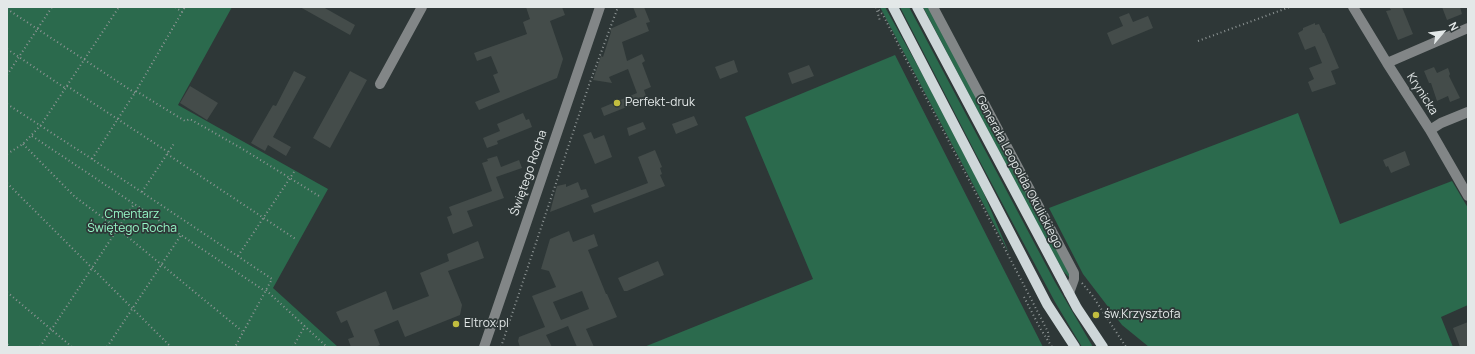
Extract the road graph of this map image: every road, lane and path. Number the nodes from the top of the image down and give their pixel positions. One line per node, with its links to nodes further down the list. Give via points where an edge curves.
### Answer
1 (52, 7): 18 (path)
2 (119, 7): 22 (path)
3 (175, 7): 15 (path)
4 (185, 7): 15 (path)
5 (422, 7): 25 (street)
6 (600, 7): 73 (street, Świętego Rocha)
7 (618, 7): 74 (path, via 589,85)
8 (876, 7): 16 (path); 64 (path, via 883,15 1029,295 1048,332)
9 (893, 7): 59 (main road)
10 (917, 7): 56 (main road, Generała Leopolda Okulickiego)
11 (933, 7): 53 (street)
12 (1290, 7): 19 (path)
13 (1353, 7): 23 (street, Krynicka)
14 (7, 9): 18 (path)
15 (182, 12): 27 (path)
16 (880, 21)
17 (1468, 28): 23 (street)
18 (37, 29): 21 (path); 22 (path)
19 (1198, 42)
20 (7, 49): 21 (path)
21 (19, 56): 24 (path); 26 (path)
22 (84, 60): 26 (path); 27 (path)
23 (1387, 63): 32 (street, Krynicka)
24 (7, 75)
25 (380, 84)
26 (66, 87): 30 (path); 31 (path)
27 (135, 92): 30 (path); 40 (path, via 185,121 190,119)
28 (7, 104): 31 (path)
29 (1468, 112): 32 (street)
30 (118, 118): 36 (path); 38 (path)
31 (41, 125): 33 (path); 38 (path)
32 (1430, 130): 44 (street, Krynicka)
33 (32, 136): 35 (path); 45 (path)
34 (175, 142): 36 (path)
35 (23, 144): 37 (path); 47 (path, via 75,197)
36 (168, 153): 42 (path); 46 (path)
37 (7, 154)
38 (92, 159): 42 (path)
39 (294, 172): 40 (path)
40 (290, 178): 43 (path); 46 (path)
41 (7, 183): 52 (path)
42 (142, 192): 50 (path)
43 (319, 196)
44 (1468, 196)
45 (134, 204): 47 (path); 48 (path)
46 (263, 217): 49 (path); 50 (path)
47 (117, 228): 51 (path); 52 (path)
48 (181, 235): 51 (path); 54 (path)
49 (297, 240)
50 (238, 256): 54 (path, via 272,279)
51 (161, 264): 58 (path); 62 (path)
52 (92, 268): 58 (path); 61 (path)
53 (1074, 273): 56 (street); 79 (path, via 1092,295)
54 (265, 291): 60 (path); 62 (path)
55 (7, 292): 61 (path)
56 (1069, 293): 78 (main road, Generała Leopolda Okulickiego)
57 (1024, 297): 64 (path)
58 (132, 308): 68 (path); 69 (path)
59 (1054, 316): 76 (main road); 77 (main road)
60 (305, 326): 71 (path); 72 (path)
61 (52, 330): 66 (path); 67 (path)
62 (243, 332): 70 (path)
63 (7, 340): 65 (path)
64 (1049, 340): 75 (path)
65 (8, 347)
66 (40, 347)
67 (72, 347)
68 (107, 347)
69 (171, 347)
70 (234, 347)
71 (293, 347)
72 (328, 347)
73 (484, 347)
74 (501, 347)
75 (1052, 347)
76 (1066, 347)
77 (1075, 347)
78 (1103, 347)
79 (1126, 347)

